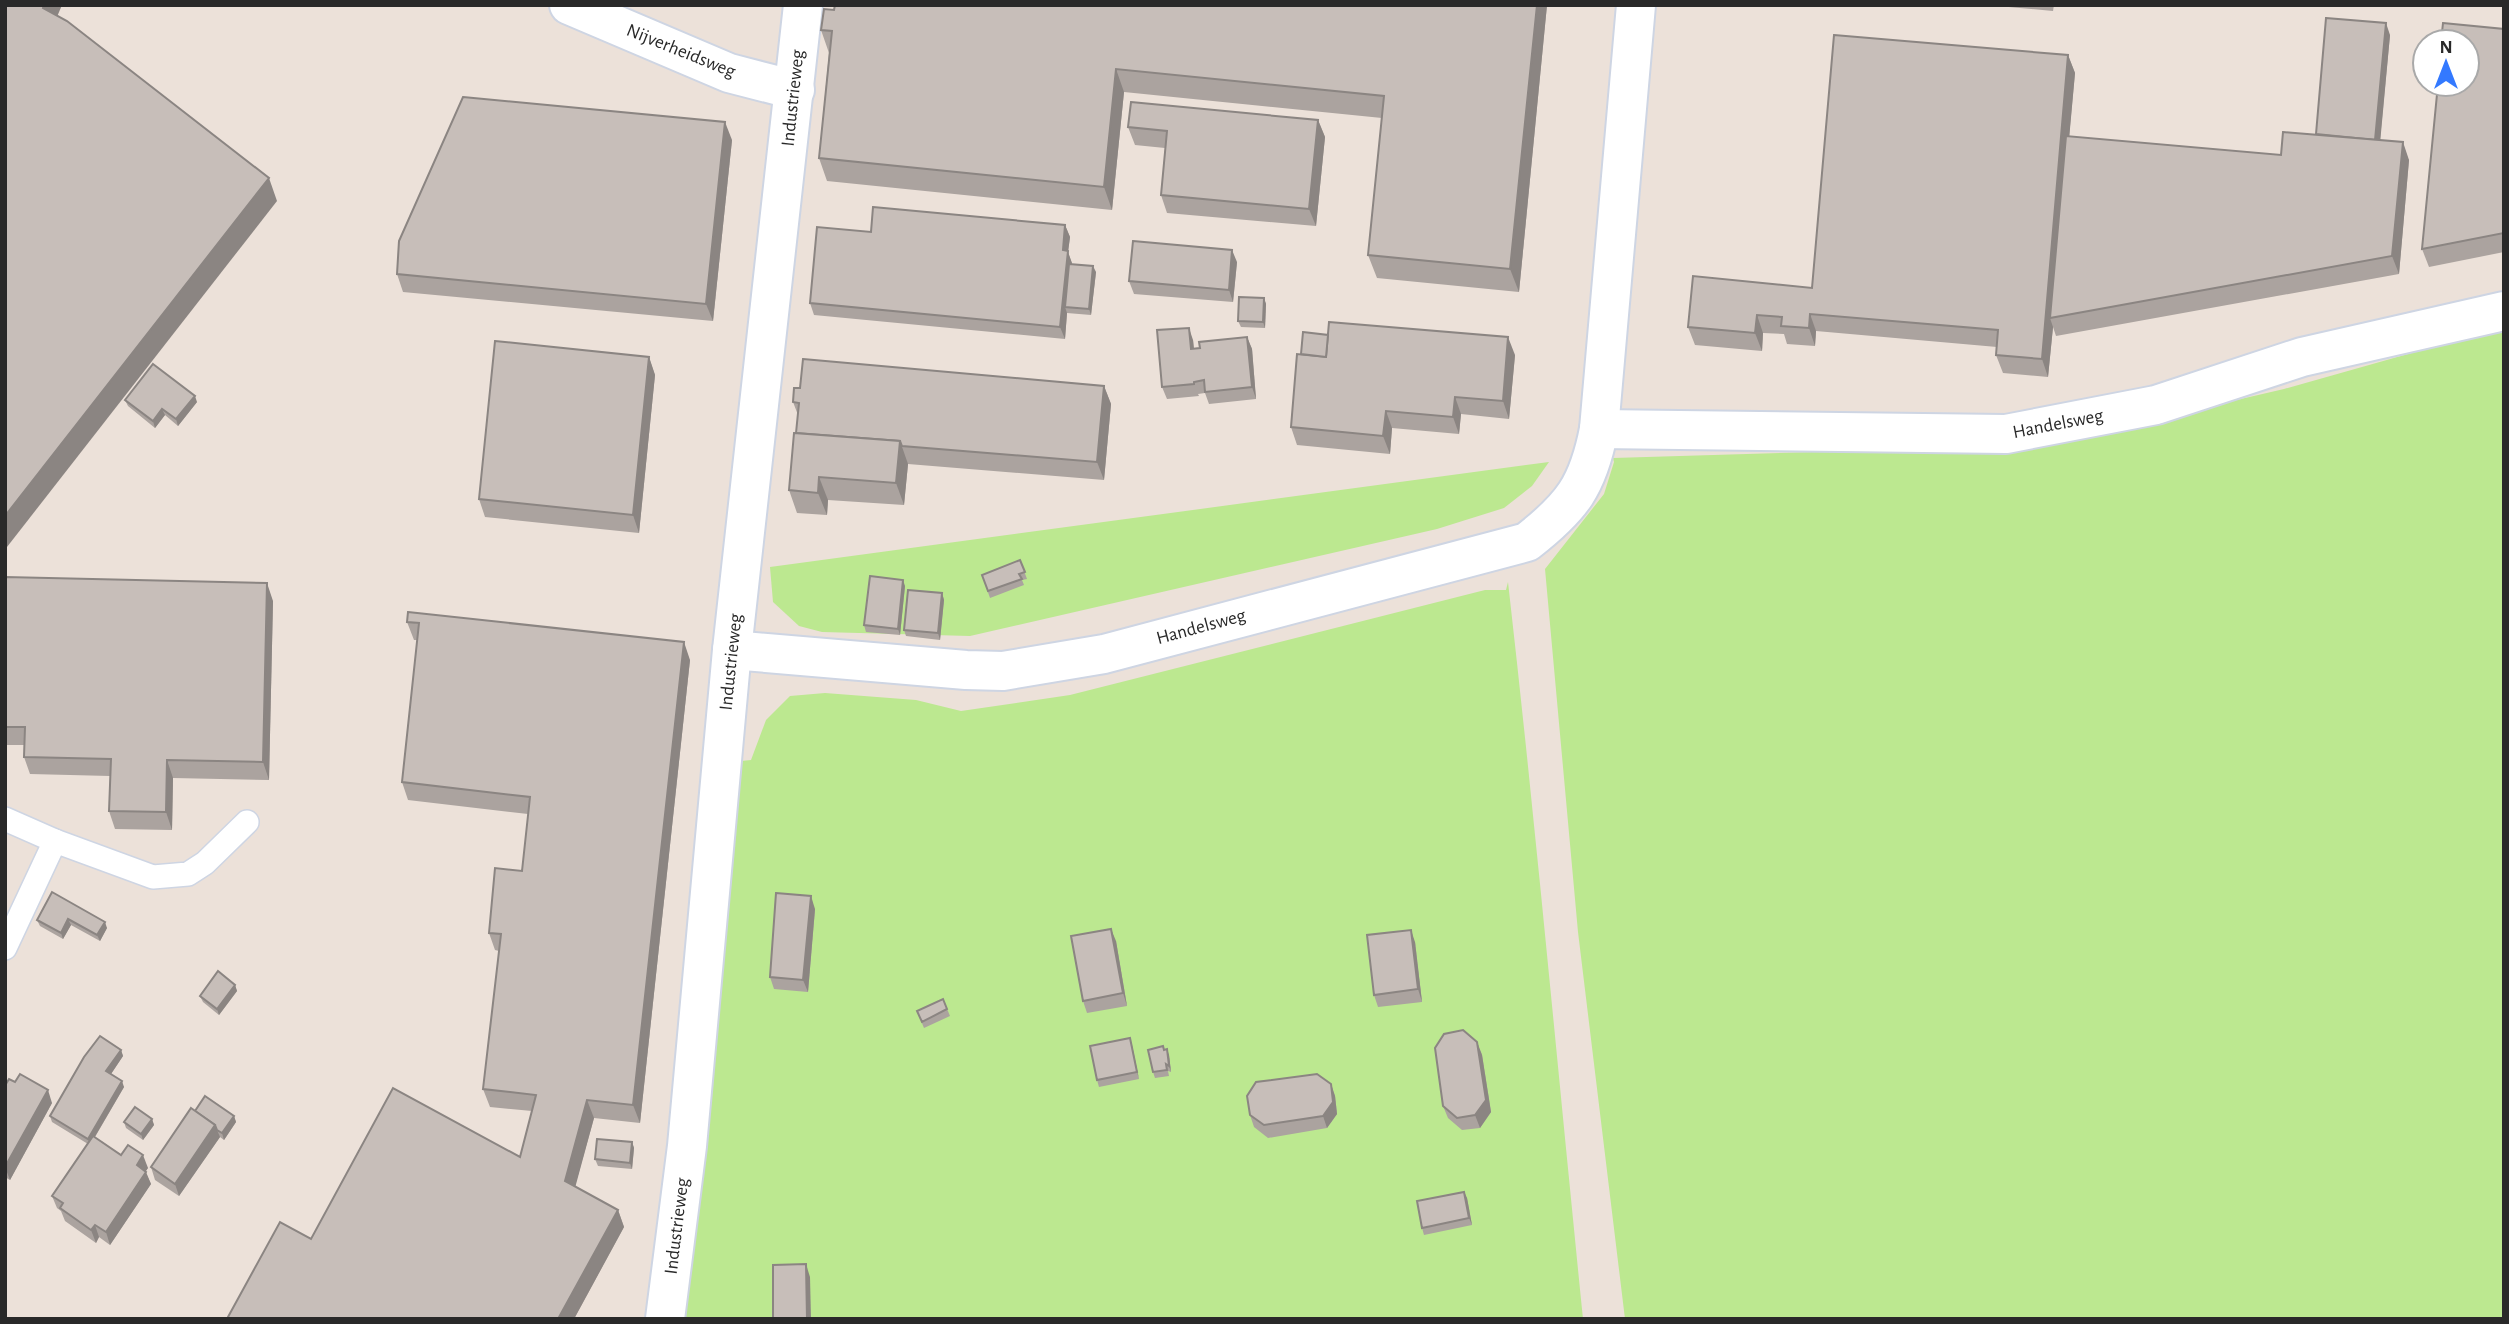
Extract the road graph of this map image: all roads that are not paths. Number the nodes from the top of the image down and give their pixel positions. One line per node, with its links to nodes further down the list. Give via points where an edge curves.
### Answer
1 (569, 5): 4 (street, Nijverheidsweg, via 729,73)
2 (803, 5): 4 (street, Industrieweg)
3 (1636, 5): 6 (street, Handelsweg)
4 (795, 90): 7 (street, Industrieweg)
5 (2504, 311): 6 (street, Handelsweg, via 2302,357 2156,405 2006,434)
6 (1599, 429): 7 (street, Handelsweg, via 1580,489 1557,519 1527,542 1104,654 1003,671)
7 (732, 650): 12 (street, Industrieweg, via 687,1146)
8 (5, 819): 10 (lane)
9 (247, 822): 10 (lane, via 205,863 188,874 169,877 153,877)
10 (55, 841): 11 (lane)
11 (5, 948)
12 (665, 1319)

